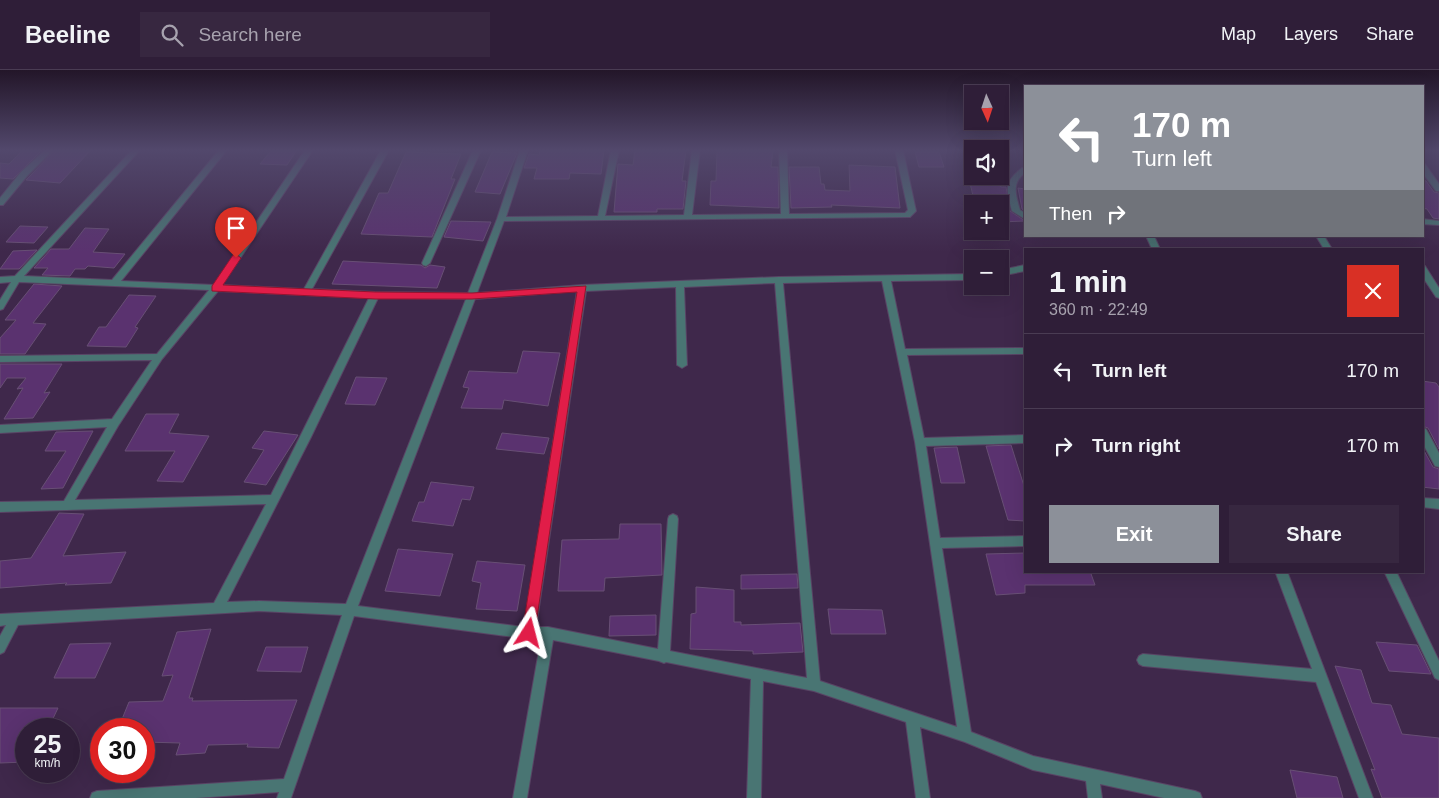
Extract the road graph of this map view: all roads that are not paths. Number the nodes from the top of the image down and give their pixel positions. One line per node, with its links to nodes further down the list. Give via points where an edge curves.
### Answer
1 (16, 184): 13 (street)
2 (105, 184): 28 (street)
3 (195, 184): 32 (street)
4 (286, 184): 34 (street)
5 (366, 184): 36 (street)
6 (462, 184): 23 (street)
7 (513, 184): 18 (street)
8 (608, 184): 17 (street)
9 (692, 184): 15 (street)
10 (785, 184): 14 (street)
11 (905, 184): 14 (street, via 911,214)
12 (1011, 184): 16 (street, via 1016,211)
13 (0, 203)
14 (785, 215): 15 (street)
15 (688, 216): 17 (street)
16 (1024, 216)
17 (600, 218): 18 (street)
18 (501, 219): 39 (street)
19 (1424, 221): 20 (street)
20 (1439, 222)
21 (1321, 237): 22 (street)
22 (1327, 248)
23 (426, 263)
24 (1024, 268): 25 (street)
25 (1009, 271)
26 (1424, 271): 38 (street)
27 (964, 277): 29 (street)
28 (17, 279): 30 (street); 32 (street); 40 (street)
29 (886, 279): 31 (street); 42 (street)
30 (0, 280)
31 (779, 280): 33 (street); 74 (street)
32 (115, 283): 34 (street)
33 (680, 284): 35 (street); 45 (street)
34 (216, 288): 36 (street); 43 (street)
35 (582, 288): 39 (street); 66 (street)
36 (307, 291): 37 (street)
37 (375, 295): 39 (street); 52 (street)
38 (1439, 295)
39 (472, 296): 63 (street)
40 (0, 307)
41 (1024, 351): 42 (street)
42 (901, 352): 50 (street)
43 (159, 357): 44 (street); 46 (street)
44 (0, 359)
45 (682, 365)
46 (115, 422): 47 (street); 54 (street)
47 (0, 429)
48 (1424, 436): 51 (street)
49 (1024, 439): 50 (street)
50 (920, 442): 59 (street)
51 (1439, 463)
52 (274, 499): 54 (street); 62 (street)
53 (1424, 502): 55 (street)
54 (68, 503): 56 (street)
55 (1439, 504)
56 (0, 506)
57 (673, 519): 69 (street)
58 (1024, 541): 59 (street)
59 (935, 543): 76 (street)
60 (1283, 573): 73 (street)
61 (1391, 573): 71 (street)
62 (218, 608): 63 (street, via 259,606); 64 (street)
63 (350, 610): 66 (street); 78 (street)
64 (15, 619): 65 (street); 68 (street)
65 (0, 620)
66 (529, 633): 67 (street)
67 (548, 633): 69 (street); 81 (street)
68 (0, 648)
69 (664, 657): 72 (street)
70 (1143, 660): 73 (street)
71 (1439, 674)
72 (757, 676): 74 (street); 82 (street)
73 (1321, 676): 86 (street)
74 (814, 686): 75 (street)
75 (912, 718): 76 (street); 83 (street)
76 (965, 736): 77 (street, via 1033,763)
77 (1092, 776): 84 (street); 85 (street)
78 (288, 785): 79 (street); 80 (street)
79 (97, 798)
80 (284, 798)
81 (520, 798)
82 (754, 798)
83 (923, 798)
84 (1096, 798)
85 (1195, 798)
86 (1366, 798)

